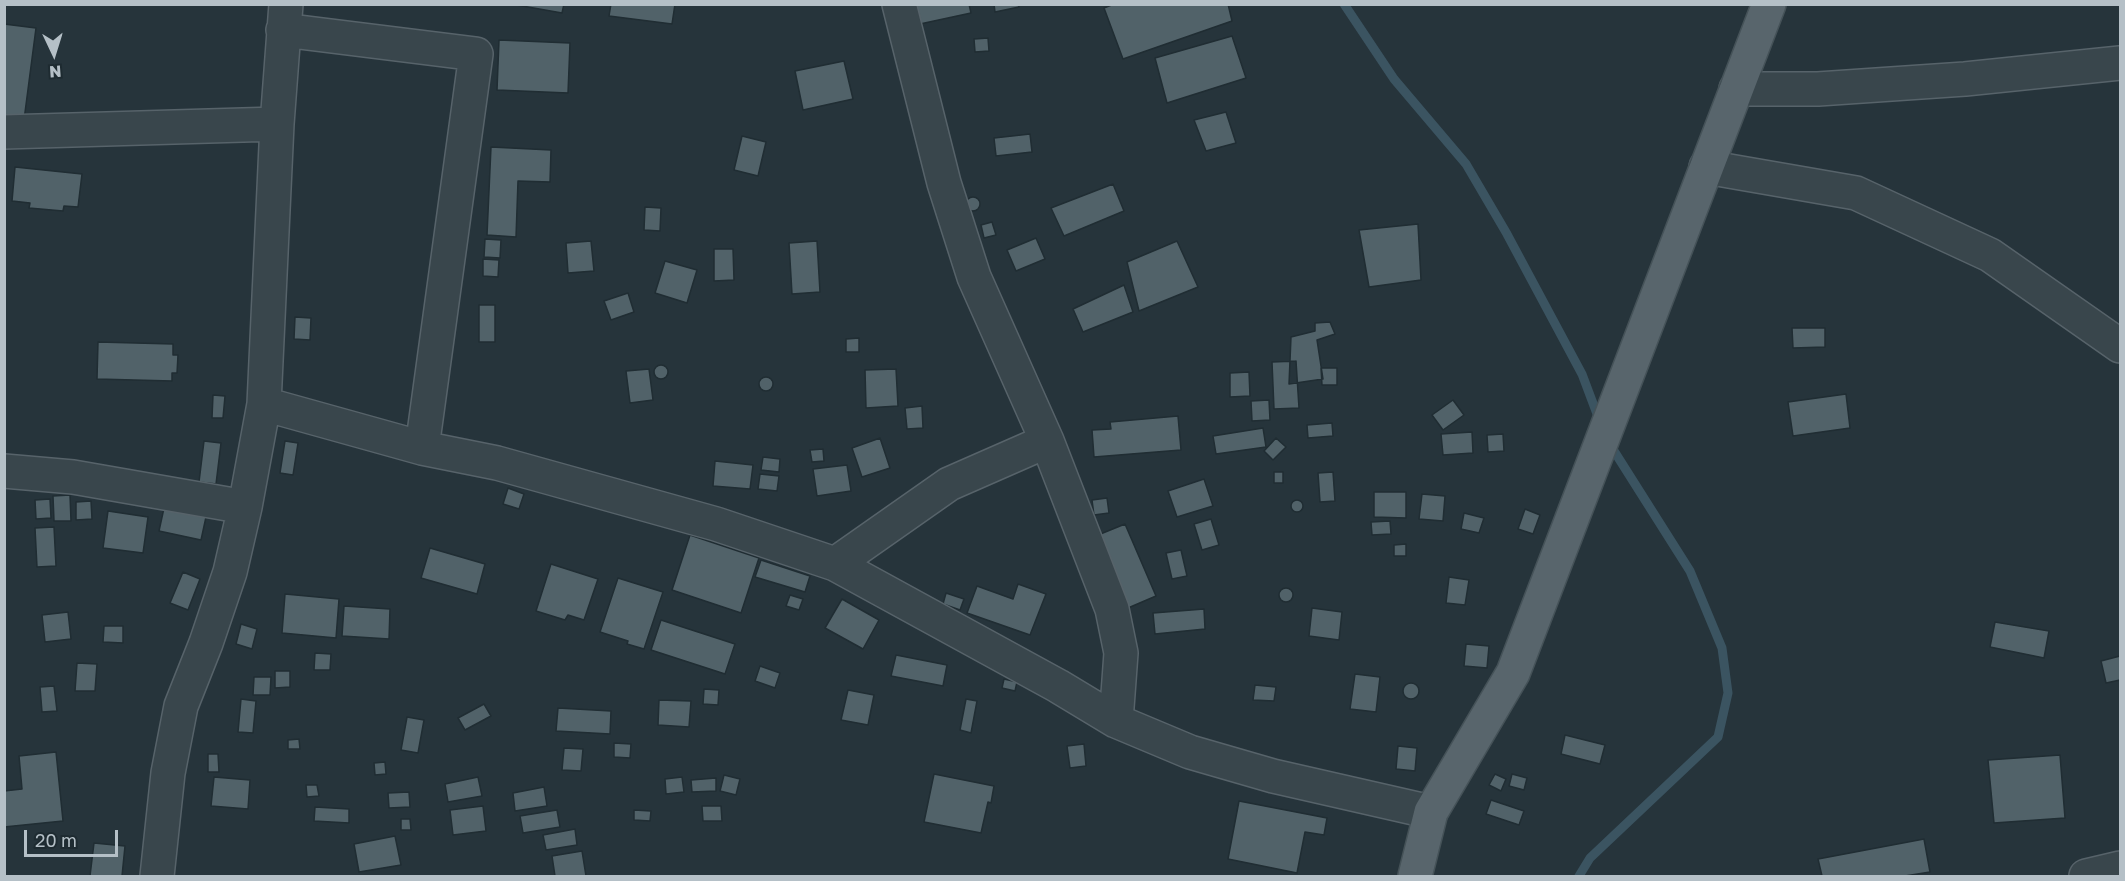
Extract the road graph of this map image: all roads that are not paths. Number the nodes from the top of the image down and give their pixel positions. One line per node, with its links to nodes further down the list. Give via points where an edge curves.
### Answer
1 (899, 4): 11 (street, via 944,183 974,277)
2 (1769, 4): 5 (main road)
3 (284, 17): 6 (street); 12 (street, via 476,54)
4 (2121, 63): 5 (street, via 1829,88)
5 (1736, 89): 8 (main road)
6 (277, 124): 7 (street); 10 (street)
7 (4, 132)
8 (1706, 167): 9 (street, via 1856,193 1990,255); 17 (main road, via 1513,673)
9 (2121, 346)
10 (264, 404): 12 (street); 14 (street)
11 (1047, 441): 15 (street, via 949,484); 16 (street, via 1112,609 1121,653)
12 (422, 448): 15 (street, via 497,464 716,524)
13 (4, 471): 14 (street, via 73,477)
14 (245, 507): 19 (street, via 230,572 181,706 168,772)
15 (835, 564): 16 (street)
16 (1116, 721): 17 (street, via 1190,752 1273,776)
17 (1431, 812): 20 (main road)
18 (2121, 868): 21 (street)
19 (157, 876)
20 (1414, 876)
21 (2086, 876)

